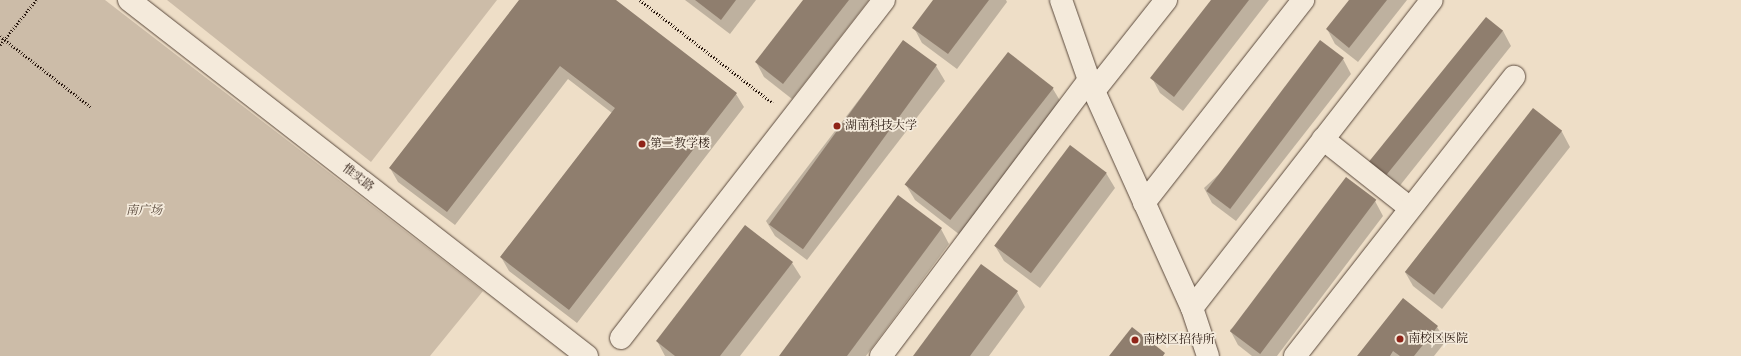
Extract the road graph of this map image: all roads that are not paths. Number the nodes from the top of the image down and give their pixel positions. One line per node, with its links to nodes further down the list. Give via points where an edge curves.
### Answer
1 (129, 0): 14 (street, 惟实路)
2 (884, 0): 13 (street)
3 (1061, 0): 8 (street)
4 (1166, 0): 8 (street)
5 (1303, 0): 10 (street)
6 (1432, 0): 9 (street)
7 (1514, 76): 11 (street)
8 (1091, 85): 10 (street); 15 (street)
9 (1323, 139): 11 (street); 12 (street)
10 (1144, 203): 12 (street)
11 (1410, 208): 17 (street)
12 (1192, 308): 16 (street)
13 (621, 338)
14 (587, 356)
15 (881, 356)
16 (1208, 356)
17 (1295, 356)

